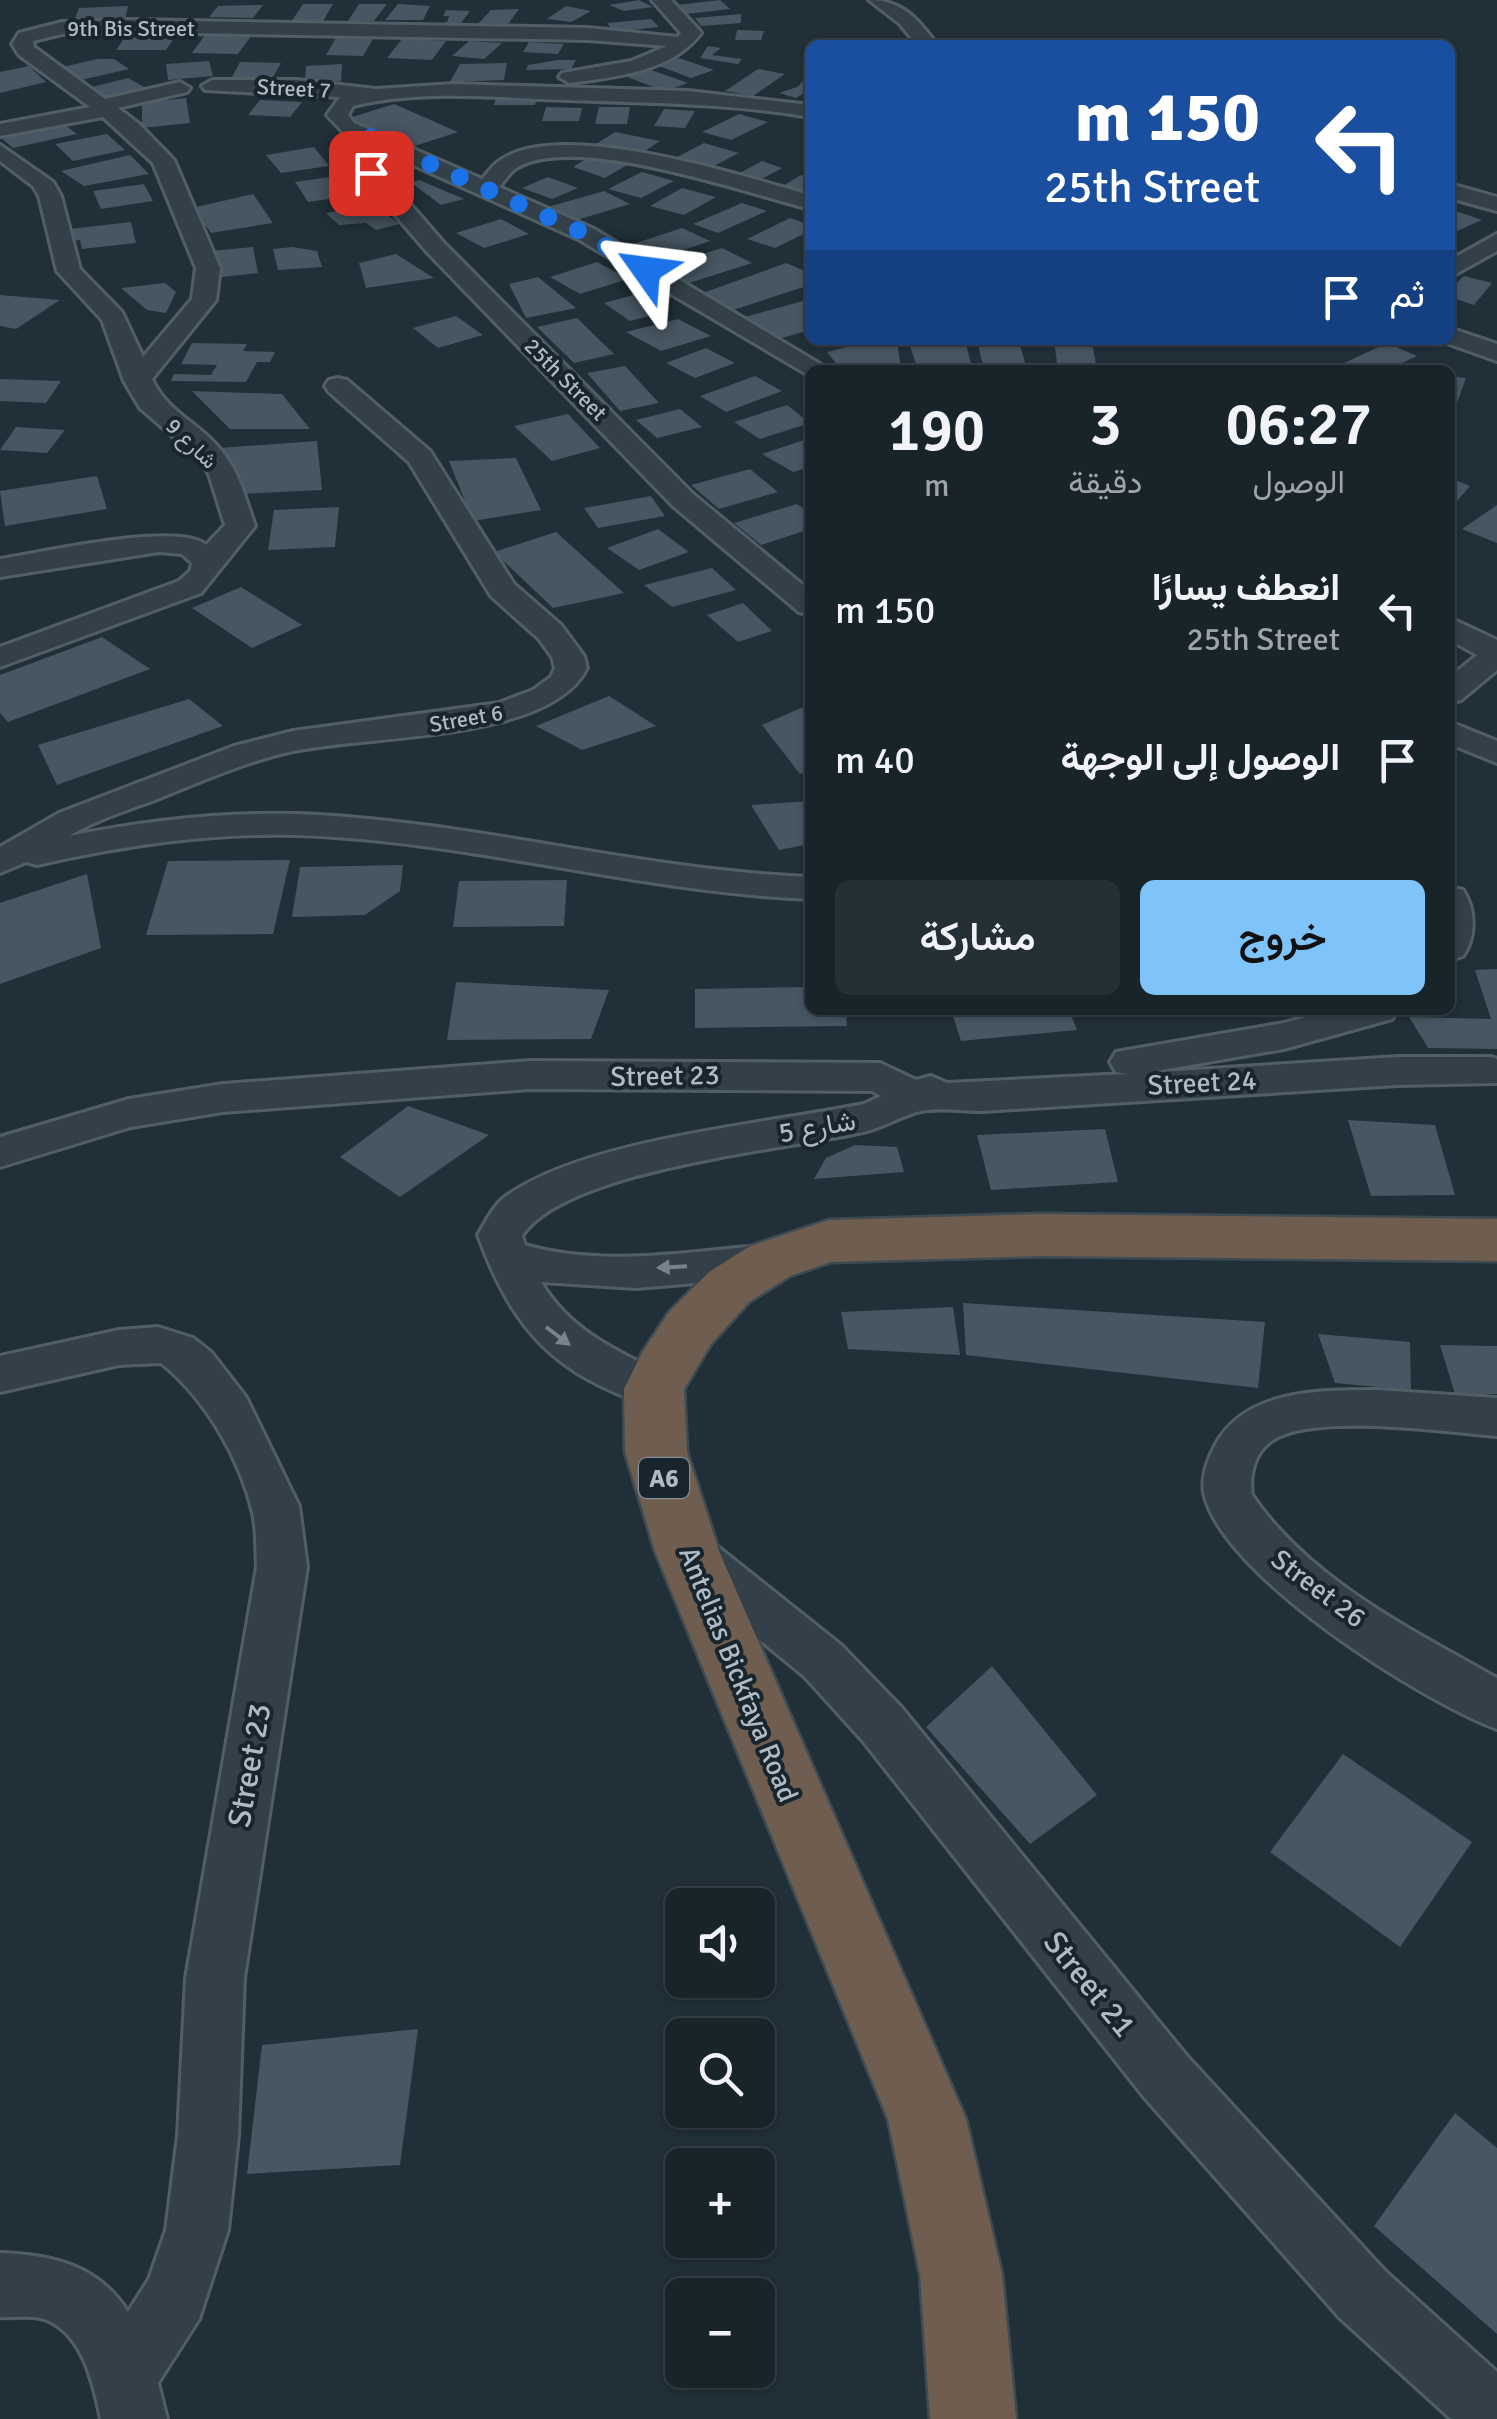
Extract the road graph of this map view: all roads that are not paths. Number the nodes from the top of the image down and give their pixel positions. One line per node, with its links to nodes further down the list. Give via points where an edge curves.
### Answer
1 (661, 0): 4 (street, via 691,33)
2 (878, 0): 3 (street)
3 (923, 40)
4 (683, 44): 7 (street, via 616,69); 9 (street, 9th Bis Street, via 588,34 109,26 26,37 26,52)
5 (212, 86): 8 (street, Street 7)
6 (180, 88): 9 (street)
7 (496, 92): 8 (street, Street 7); 10 (street, via 719,99)
8 (376, 95): 12 (street, 25th Street, via 339,108 340,121)
9 (104, 108): 11 (street); 23 (street, 9th Bis Street, via 163,160 208,268 204,300)
10 (805, 110)
11 (0, 130)
12 (357, 131): 14 (street); 29 (street, 25th Street, via 351,141 361,161 436,248 683,500)
13 (0, 151): 23 (street, شارع 9, via 42,182 69,271 113,317)
14 (486, 188): 16 (street, via 507,164 570,148); 22 (street, via 586,234 786,352)
15 (1455, 192): 17 (street)
16 (805, 201)
17 (1497, 204)
18 (1497, 241): 19 (street)
19 (1455, 267)
20 (1455, 338): 21 (street)
21 (1497, 354)
22 (817, 357)
23 (138, 381): 25 (street, شارع 9, via 148,402 211,455)
24 (338, 386): 36 (street, Street 6, via 420,457 502,590 568,656 564,682 505,712 292,740 246,753 71,820)
25 (233, 511): 26 (street); 27 (street, via 240,526)
26 (180, 544): 27 (street); 28 (street)
27 (207, 561): 32 (street, via 190,588)
28 (0, 568)
29 (805, 602)
30 (1455, 630): 31 (street)
31 (1497, 653): 33 (street)
32 (0, 658)
33 (1455, 690)
34 (1455, 734): 35 (street)
35 (1497, 753)
36 (0, 862): 37 (street, via 158,831 332,826)
37 (805, 888)
38 (1358, 1015): 40 (street, شارع 5, via 1227,1048 956,1081)
39 (1491, 1071): 40 (street, Street 24)
40 (913, 1097): 41 (street, Street 23, via 880,1077 530,1075 224,1098 130,1113); 43 (street, شارع 5, via 873,1116 555,1186 510,1212 500,1235)
41 (0, 1152)
42 (1497, 1240): 44 (highway, via 914,1236 830,1241)
43 (506, 1255): 44 (street, one-way to 43, via 570,1270); 46 (street, one-way to 46, via 543,1324 596,1364)
44 (770, 1262): 46 (highway, via 729,1287 690,1328)
45 (0, 1374): 51 (street, Street 23, via 145,1345 176,1348 216,1390 275,1508 282,1567 215,1978 198,2230)
46 (654, 1389): 48 (highway, Antelias Bickfaya Road / A6, via 656,1452)
47 (1497, 1417): 49 (street, Street 26, via 1308,1412 1256,1426 1226,1474 1230,1500 1255,1539 1300,1580)
48 (687, 1551): 52 (street, Street 21, via 834,1674 882,1724 1165,2076 1363,2295); 53 (highway, Antelias Bickfaya Road / A6, via 927,2120 961,2274)
49 (1497, 1705)
50 (0, 2286): 51 (street, via 50,2288 84,2306)
51 (130, 2397)
52 (1497, 2416)
53 (973, 2419)

